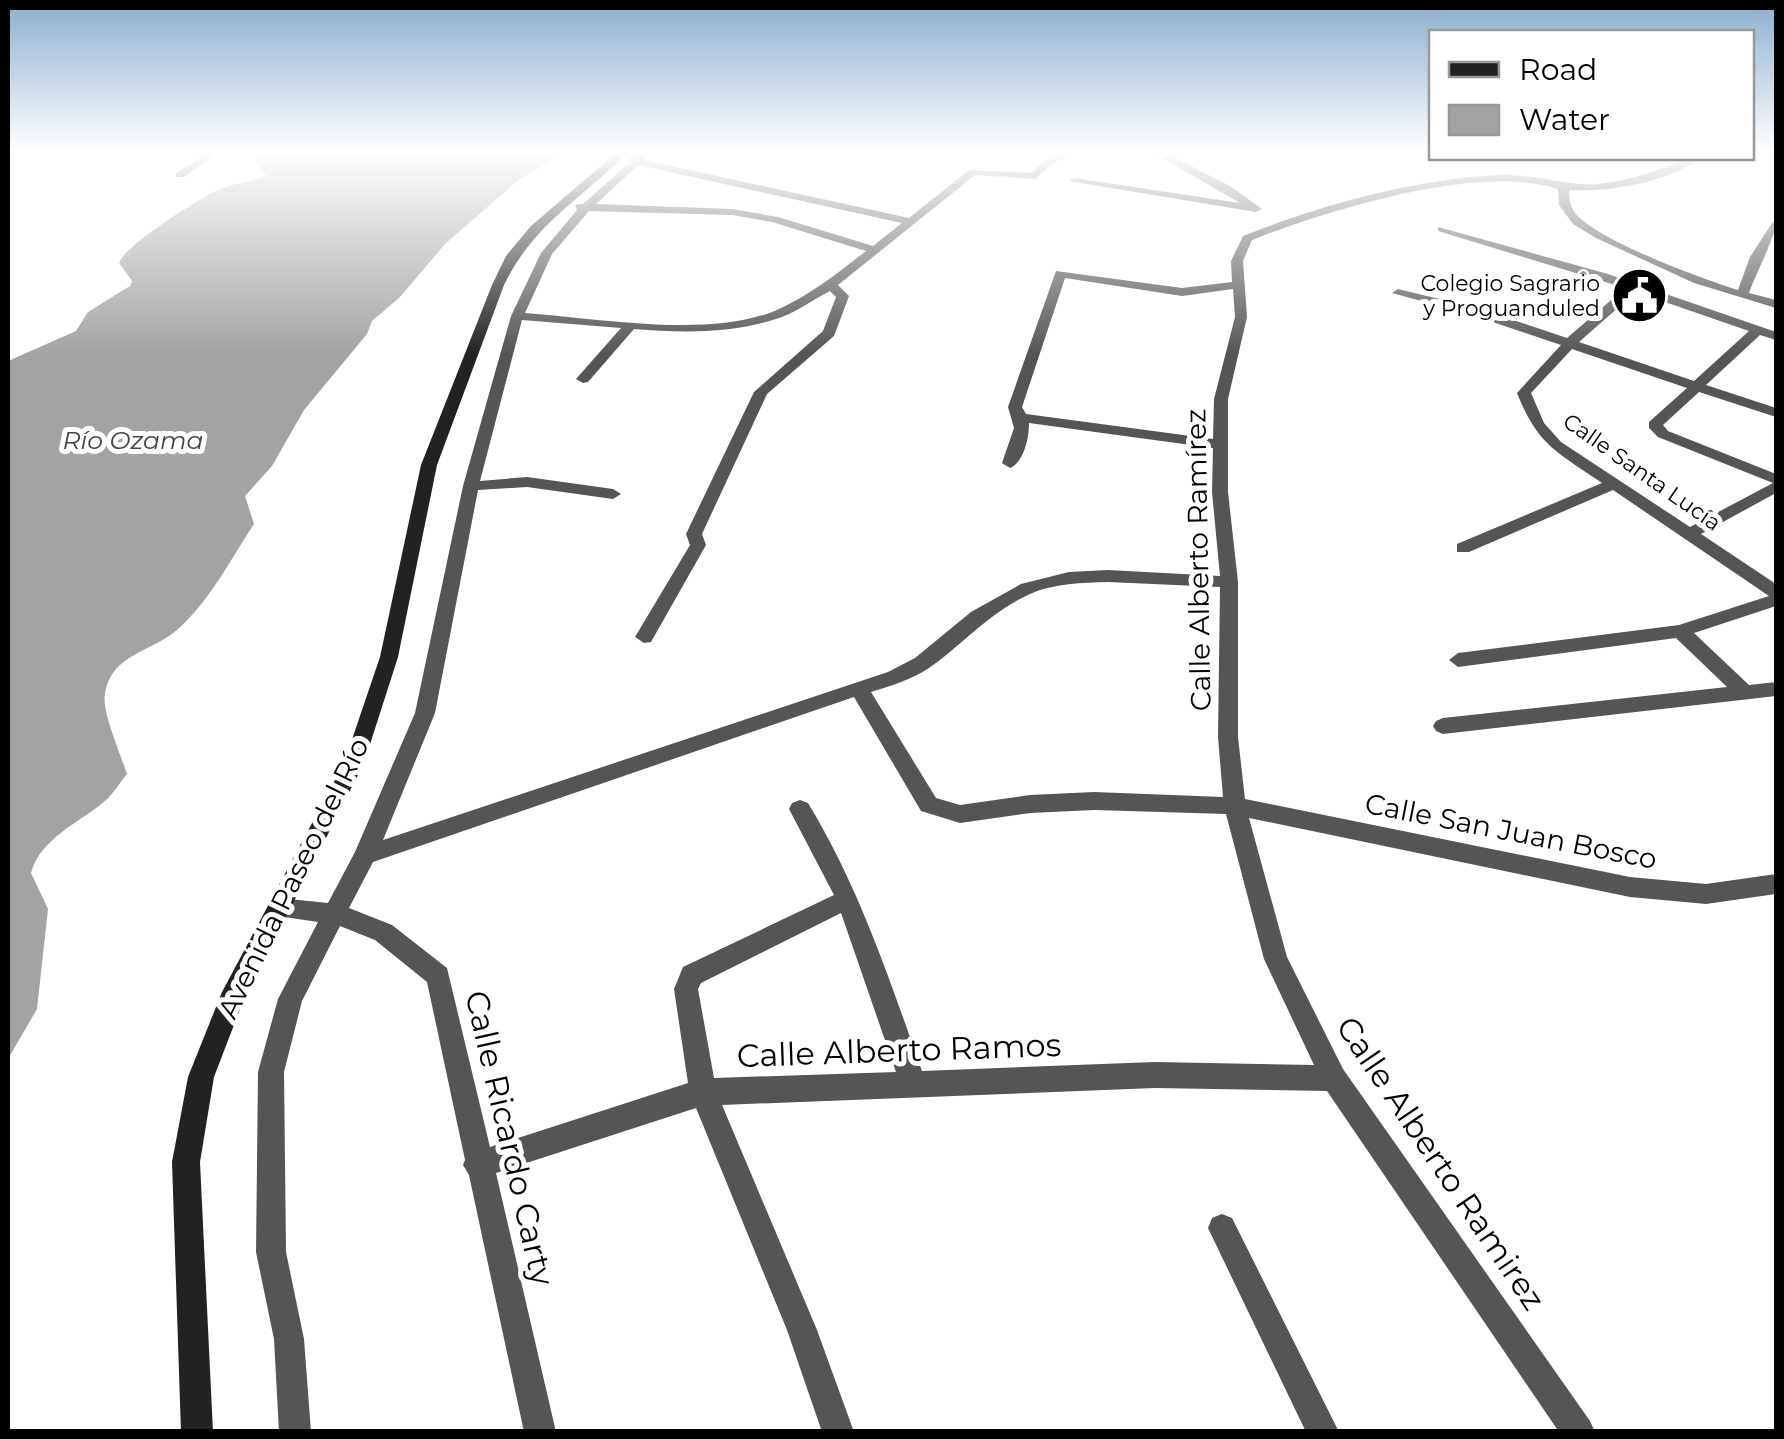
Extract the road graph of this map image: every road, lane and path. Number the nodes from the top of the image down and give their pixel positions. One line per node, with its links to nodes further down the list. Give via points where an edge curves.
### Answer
1 (556, 220): 53 (street, Avenida Paseo del Río, via 512,256 477,332 417,511 389,658 354,763)
2 (566, 220): 20 (street, Avenida Paseo del Río)
3 (778, 220): 11 (street)
4 (905, 220): 7 (street)
5 (1288, 220): 8 (street)
6 (1576, 220): 18 (street, via 1666,268)
7 (909, 221): 11 (street)
8 (1284, 221): 15 (street, Calle Alberto Ramírez, via 1247,238 1237,262)
9 (1776, 225): 12 (street)
10 (1442, 229): 16 (street)
11 (872, 249): 14 (street)
12 (1756, 257): 13 (street); 18 (street)
13 (1776, 261)
14 (831, 285): 21 (street, via 761,319 684,329); 42 (street, via 843,296 832,328 761,392 694,534 698,545)
15 (1238, 285): 28 (street, via 1182,292 1060,274 1015,408); 29 (street, Calle Alberto Ramírez, via 1242,317 1221,399)
16 (1634, 288): 22 (street); 24 (street, Calle Santa Lucía)
17 (1398, 293): 24 (street)
18 (1742, 295): 19 (street)
19 (1776, 304)
20 (517, 316): 21 (street); 33 (street, Avenida Paseo del Río)
21 (631, 325): 25 (street)
22 (1758, 330): 23 (street); 26 (street)
23 (1776, 336)
24 (1569, 344): 26 (street); 32 (street, Calle Santa Lucía, via 1524,393 1528,408 1556,444)
25 (583, 380)
26 (1697, 386): 27 (street); 31 (street, via 1655,430)
27 (1776, 413)
28 (1022, 418): 29 (street); 30 (street)
29 (1220, 444): 38 (street, Calle Alberto Ramírez)
30 (1010, 463)
31 (1776, 479)
32 (1616, 483): 36 (street, Calle Santa Lucía); 37 (street)
33 (471, 486): 35 (street, via 526,482); 50 (street, Avenida Paseo del Río, via 425,712)
34 (1776, 487): 36 (street)
35 (614, 494)
36 (1691, 533): 39 (street, Calle Santa Lucía)
37 (1462, 548)
38 (1228, 582): 45 (street, via 1108,576 1028,588 977,616 922,663); 48 (street, Calle Alberto Ramírez)
39 (1776, 592)
40 (1776, 600): 41 (street)
41 (1680, 631): 43 (street); 46 (street)
42 (644, 637)
43 (1458, 660)
44 (1776, 689): 46 (street)
45 (860, 690): 48 (street, Calle San Juan Bosco, via 929,805 960,814 1094,801); 50 (street)
46 (1746, 694): 47 (street)
47 (1443, 726)
48 (1235, 806): 51 (street, Calle San Juan Bosco, via 1630,887 1706,894); 55 (street, Calle Alberto Ramirez, via 1276,959)
49 (800, 809): 52 (street)
50 (365, 855): 54 (street, Avenida Paseo del Río)
51 (1776, 884)
52 (846, 900): 56 (street); 57 (street, via 692,976)
53 (279, 908): 54 (street, Calle Ricardo Carty); 60 (street, Avenida Paseo del Río, via 231,1000 201,1078 186,1162)
54 (334, 912): 58 (street, Calle Ricardo Carty, via 404,942 438,976); 61 (street, Avenida Paseo del Río, via 290,999 271,1072 271,1252 289,1339)
55 (1334, 1078): 56 (street, Calle Alberto Ramos, via 1155,1074); 65 (street, Calle Alberto Ramirez)
56 (914, 1085): 57 (street, Calle Alberto Ramos)
57 (702, 1092): 58 (street, Calle Alberto Ramos); 63 (street)
58 (478, 1165): 62 (street, Calle Ricardo Carty)
59 (1222, 1228): 64 (street)
60 (197, 1432)
61 (294, 1432)
62 (540, 1432)
63 (838, 1432)
64 (1324, 1432)
65 (1579, 1432)

